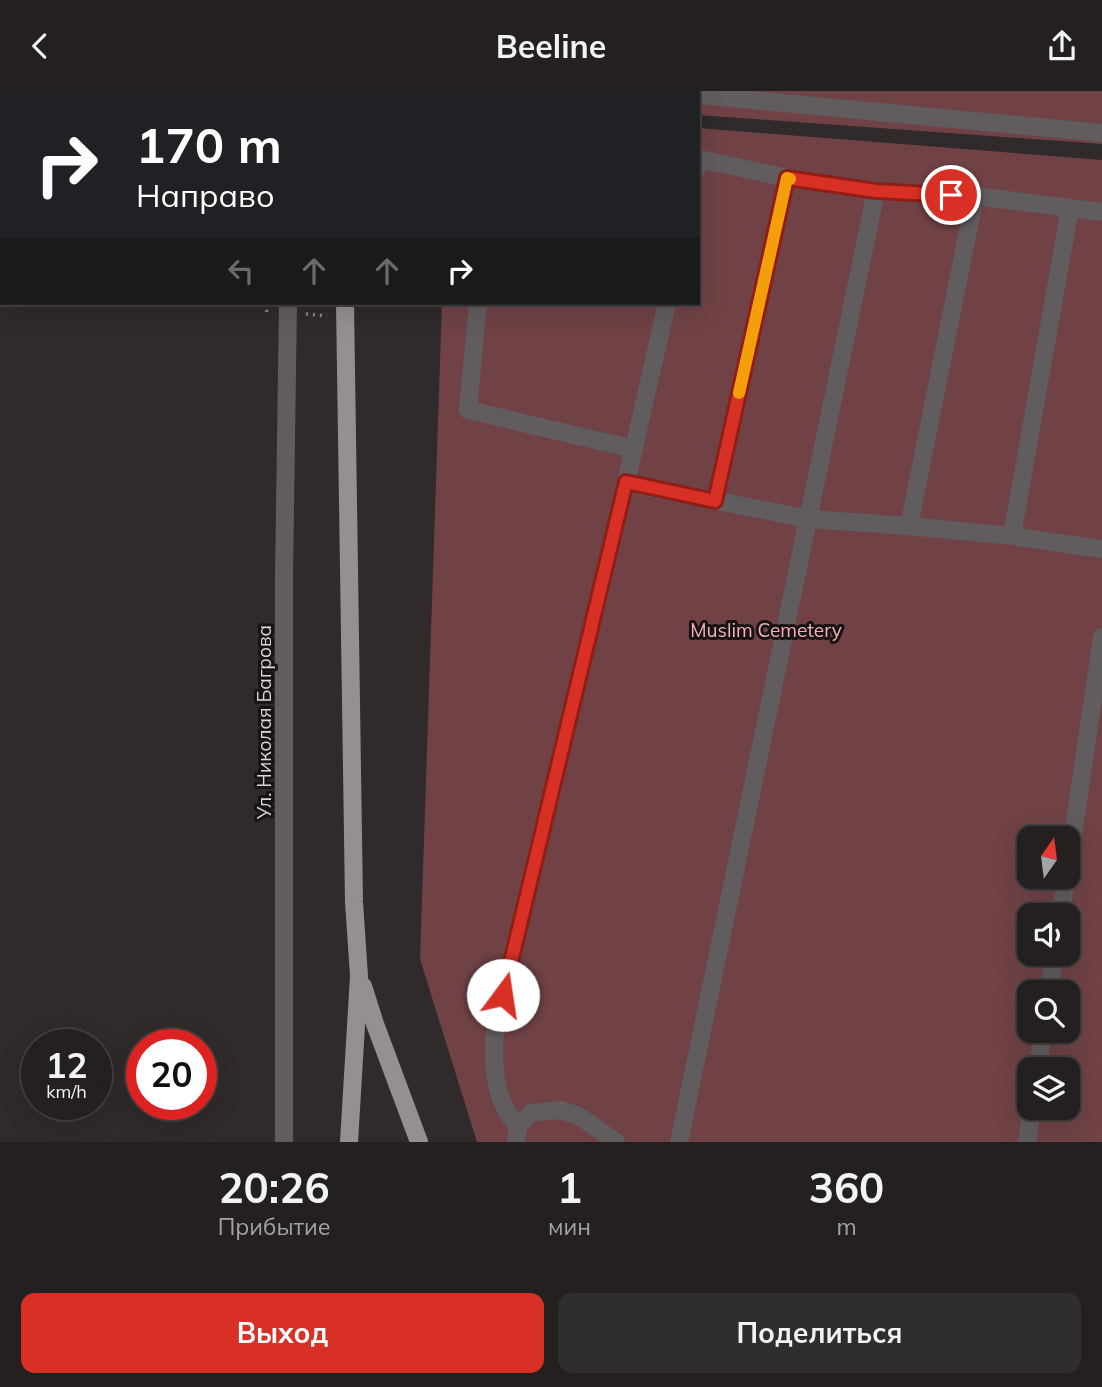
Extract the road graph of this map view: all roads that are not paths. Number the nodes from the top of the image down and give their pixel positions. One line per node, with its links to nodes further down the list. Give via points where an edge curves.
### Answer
1 (700, 95): 2 (street)
2 (1102, 131)
3 (700, 159): 4 (street)
4 (787, 178): 5 (street); 15 (street)
5 (876, 191): 6 (street); 16 (street)
6 (975, 196): 7 (street); 17 (street)
7 (1070, 208): 8 (street); 18 (street)
8 (1102, 212)
9 (478, 305): 13 (street, via 468,410)
10 (667, 305): 13 (street)
11 (288, 308): 25 (street, Ул. Николая Багрова)
12 (345, 310): 22 (main road)
13 (634, 449): 14 (street)
14 (626, 482): 15 (street); 24 (street, via 496,1022 496,1083)
15 (715, 501): 16 (street)
16 (809, 519): 17 (street); 29 (street)
17 (909, 526): 18 (street)
18 (1012, 536): 19 (street)
19 (1102, 549)
20 (1102, 637): 21 (street)
21 (1074, 826)
22 (359, 976): 26 (main road); 27 (main road)
23 (1030, 1120): 30 (street)
24 (517, 1134): 28 (street, via 531,1113 561,1110 579,1116)
25 (284, 1142)
26 (349, 1142)
27 (419, 1142)
28 (615, 1142)
29 (679, 1142)
30 (1027, 1142)

